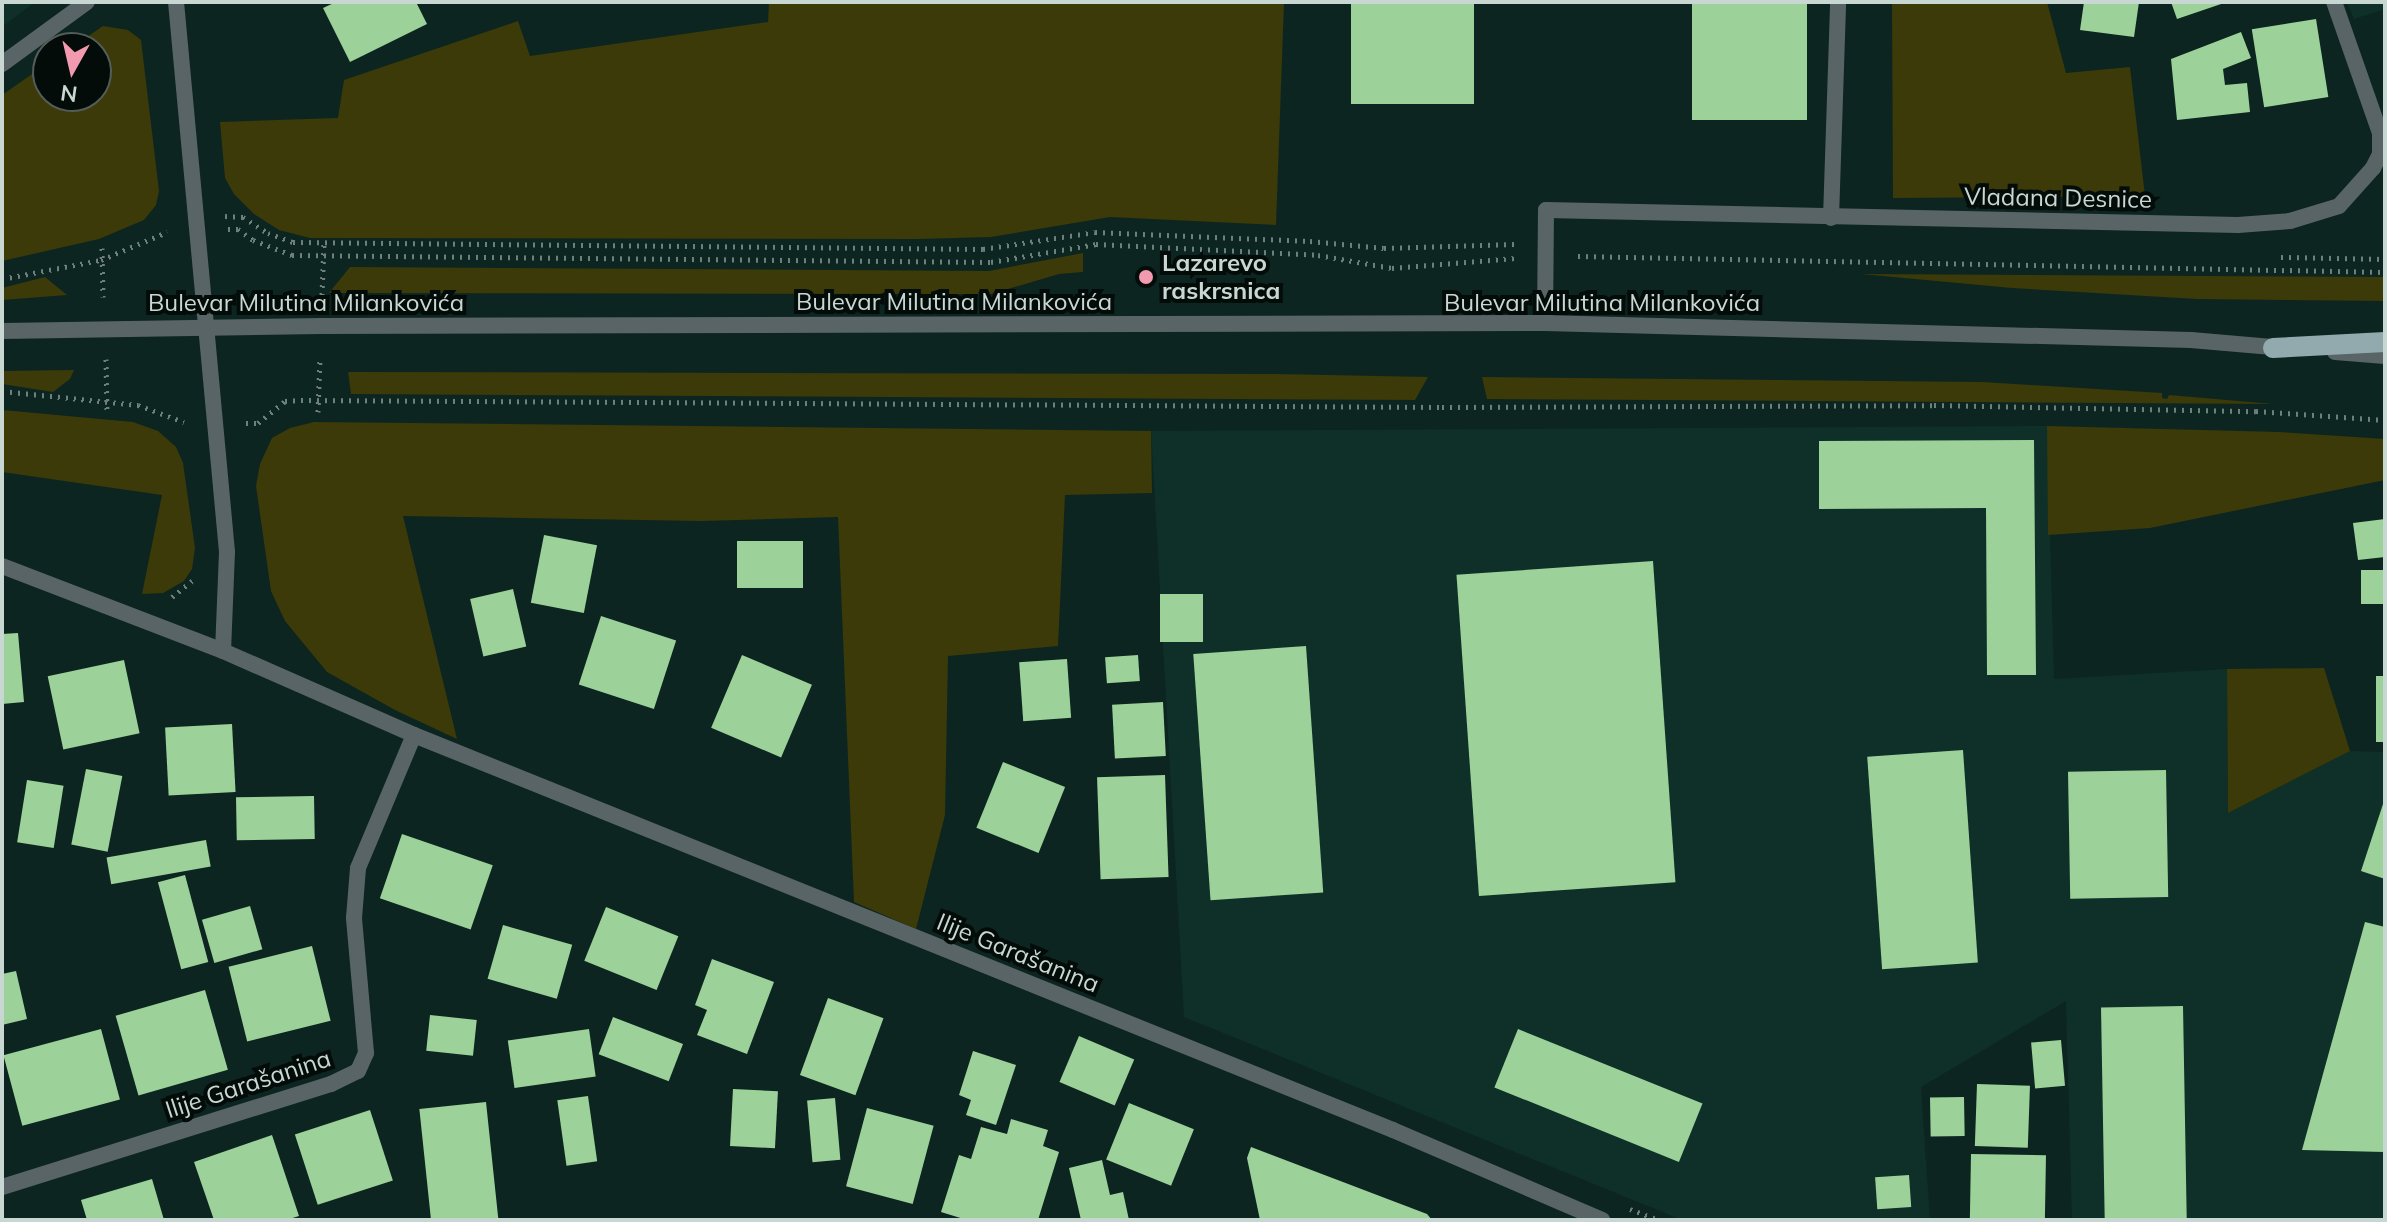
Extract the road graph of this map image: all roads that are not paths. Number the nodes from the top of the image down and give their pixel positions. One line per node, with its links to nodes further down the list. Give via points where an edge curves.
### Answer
1 (87, 2): 5 (street)
2 (176, 2): 8 (street)
3 (1838, 2): 6 (street)
4 (2334, 2): 6 (street, Vladana Desnice, via 2380,133 2380,154 2373,168 2339,206 2290,221 2238,225)
5 (2, 64)
6 (1831, 218): 7 (street, Vladana Desnice, via 1546,210)
7 (1545, 323): 8 (street, Bulevar Milutina Milankovića); 11 (street, Bulevar Milutina Milankovića, via 2191,340)
8 (209, 330): 9 (street, Bulevar Milutina Milankovića); 14 (street, via 227,552)
9 (2, 331)
10 (2385, 342): 11 (main road)
11 (2273, 348): 12 (street, Bulevar Milutina Milankovića)
12 (2385, 356)
13 (2, 566): 14 (street, Ilije Garašanina)
14 (223, 651): 15 (street, Ilije Garašanina)
15 (414, 735): 16 (street, Ilije Garašanina, via 358,868 354,918 366,1053 358,1071); 17 (street, Ilije Garašanina, via 1393,1130)
16 (2, 1187)
17 (1602, 1220)

